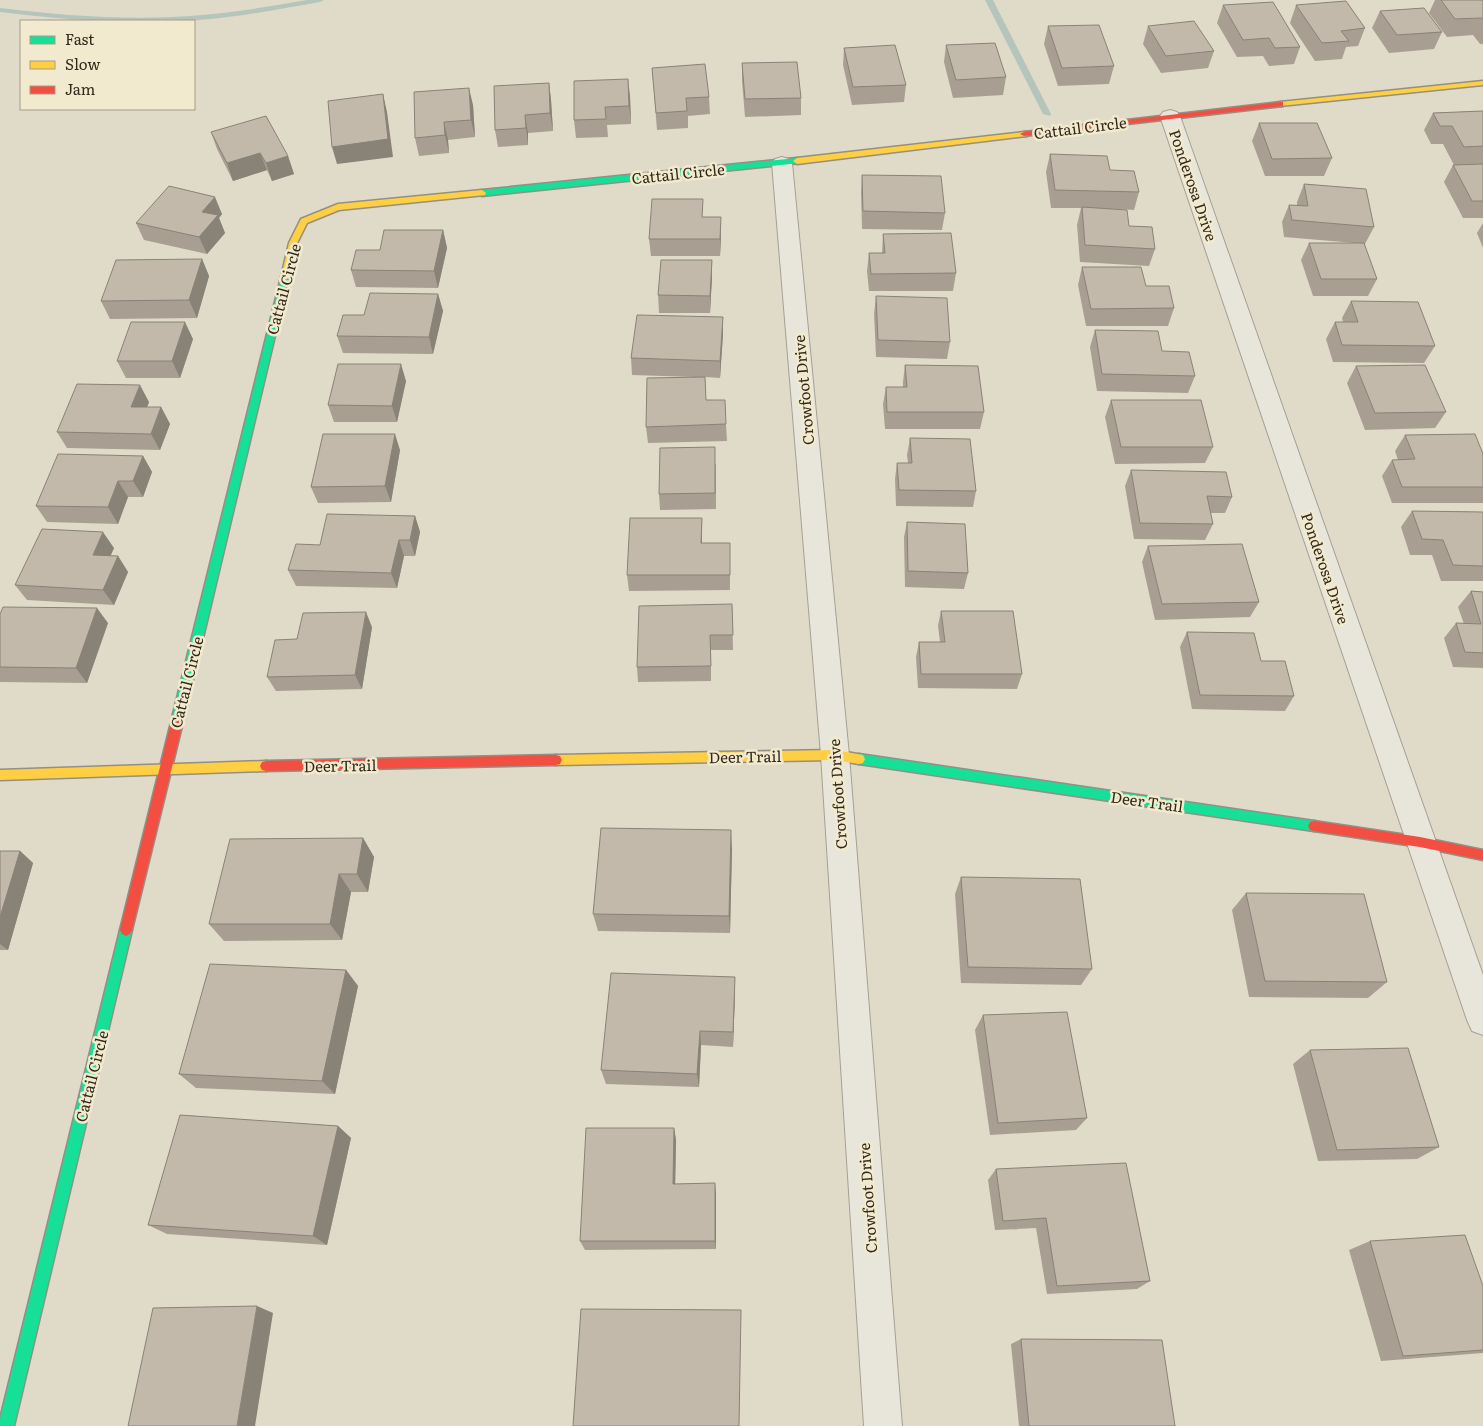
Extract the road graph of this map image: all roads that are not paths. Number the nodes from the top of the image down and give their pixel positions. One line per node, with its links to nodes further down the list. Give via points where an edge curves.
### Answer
1 (1483, 83): 2 (street, Cattail Circle)
2 (1170, 116): 3 (street, Cattail Circle); 7 (street, Ponderosa Drive)
3 (782, 163): 4 (street, Crowfoot Drive); 5 (street, Cattail Circle, via 338,207 304,221 293,244)
4 (835, 754): 5 (street, Deer Trail); 7 (street, Deer Trail); 11 (street, Crowfoot Drive)
5 (165, 768): 6 (street, Deer Trail); 10 (street, Cattail Circle)
6 (0, 775)
7 (1420, 842): 8 (street, Deer Trail); 9 (street, Ponderosa Drive)
8 (1483, 855)
9 (1483, 1020)
10 (6, 1426)
11 (883, 1426)

